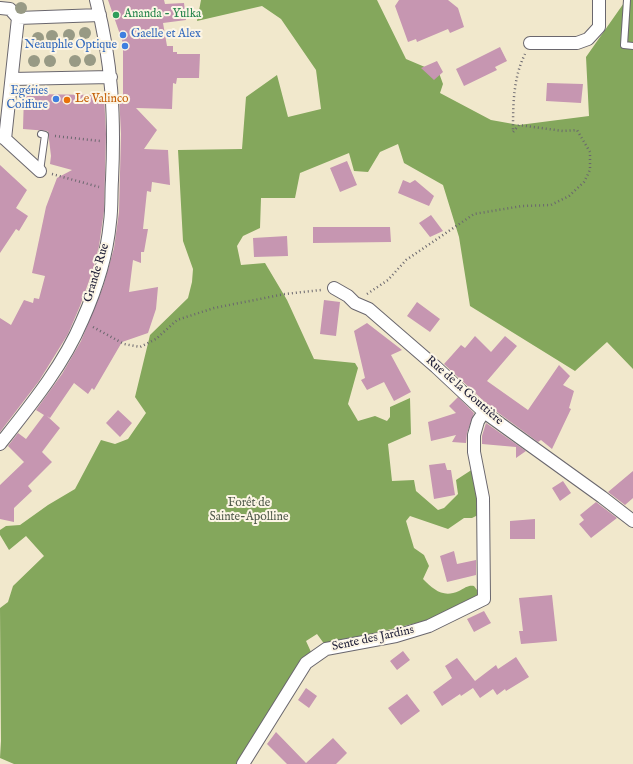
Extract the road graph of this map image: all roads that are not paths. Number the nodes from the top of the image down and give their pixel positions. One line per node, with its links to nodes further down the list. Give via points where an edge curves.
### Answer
1 (96, 0): 5 (street)
2 (599, 0): 7 (street, via 599,26 588,39 577,43)
3 (627, 0): 8 (lane, via 624,45)
4 (0, 8): 6 (street, via 10,9)
5 (100, 14): 6 (street); 9 (street, Grande Rue)
6 (18, 18): 10 (street)
7 (530, 43)
8 (633, 46)
9 (111, 77): 10 (street); 16 (street, Grande Rue, via 114,143 111,221 106,248 82,321 33,402)
10 (12, 79): 12 (street)
11 (43, 135): 13 (lane)
12 (3, 138): 13 (street)
13 (40, 171)
14 (334, 288): 15 (street, Rue de la Gouttière, via 354,303 369,309)
15 (484, 412): 17 (street, Rue de la Gouttière); 18 (street, Sente des Jardins, via 474,435 474,452 483,498 484,599 429,626 396,636 326,649 306,663)
16 (0, 444)
17 (633, 522)
18 (243, 764)

